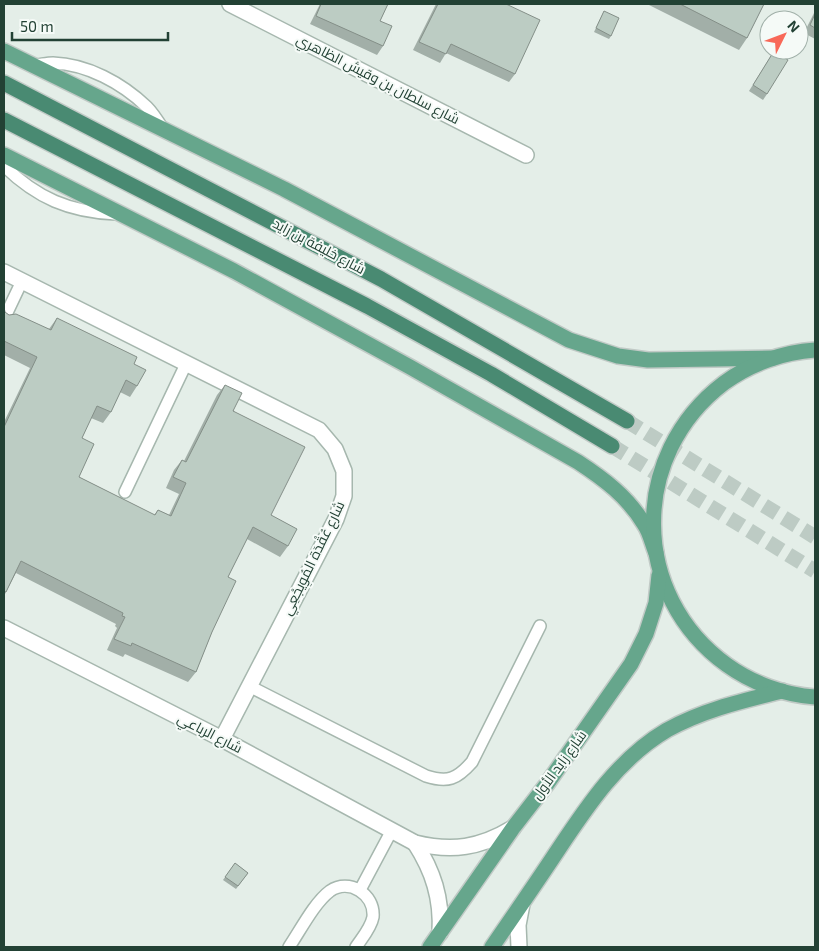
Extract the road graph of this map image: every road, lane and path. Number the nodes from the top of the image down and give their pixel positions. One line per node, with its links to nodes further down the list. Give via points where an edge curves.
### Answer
1 (230, 4): 8 (street, شارع سلطان بن وقيش الظاهري)
2 (4, 51): 3 (main road)
3 (33, 65): 6 (main road); 6 (lane, via 71,66 105,77 148,108)
4 (4, 83): 17 (highway, شارع خليفة بن زايد, via 381,279)
5 (4, 120): 18 (highway, via 367,306)
6 (164, 130): 15 (main road, via 589,348 648,360)
7 (4, 155): 10 (main road)
8 (526, 155)
9 (4, 166): 10 (lane, via 20,182 68,207)
10 (120, 214): 20 (main road, via 251,280 604,478 627,500 645,525)
11 (4, 272): 12 (street, شارع عُقْدَة المُوِيجْعِي)
12 (22, 281): 13 (lane); 16 (street, شارع عُقْدَة المُوِيجْعِي)
13 (4, 319)
14 (815, 350): 15 (main road)
15 (773, 358): 20 (main road, via 732,377 698,406 684,424 663,464 657,486 653,531)
16 (186, 364): 19 (lane); 24 (street, شارع عُقْدَة المُوِيجْعِي, via 319,430 335,448 344,471 344,496 336,519)
17 (627, 421)
18 (612, 446)
19 (125, 492)
20 (656, 553): 21 (main road)
21 (660, 570): 25 (main road, via 678,611 705,647 733,669); 28 (main road, شارع زايد الأول, via 656,603 646,634 631,664)
22 (540, 626): 24 (lane, via 472,762 453,778 439,780 426,776)
23 (4, 628): 27 (street, شارع الرباعي)
24 (249, 686): 27 (street, شارع عُقْدَة المُوِيجْعِي)
25 (782, 691): 26 (main road); 32 (main road, via 702,713 666,731 633,754 605,783 578,819)
26 (815, 697)
27 (222, 738): 29 (street, شارع الرباعي)
28 (513, 828): 30 (street, شارع الرباعي, via 491,840 466,847 431,847); 33 (main road, شارع زايد الأول)
29 (392, 830): 30 (street, شارع الرباعي); 31 (lane)
30 (415, 842): 33 (street, via 436,885)
31 (360, 890): 34 (lane, via 344,886 329,892); 35 (lane, via 372,906 373,917)
32 (522, 904): 37 (main road); 38 (street, via 518,925)
33 (440, 933): 36 (main road, شارع زايد الأول)
34 (289, 947)
35 (356, 947)
36 (430, 947)
37 (492, 947)
38 (519, 947)

